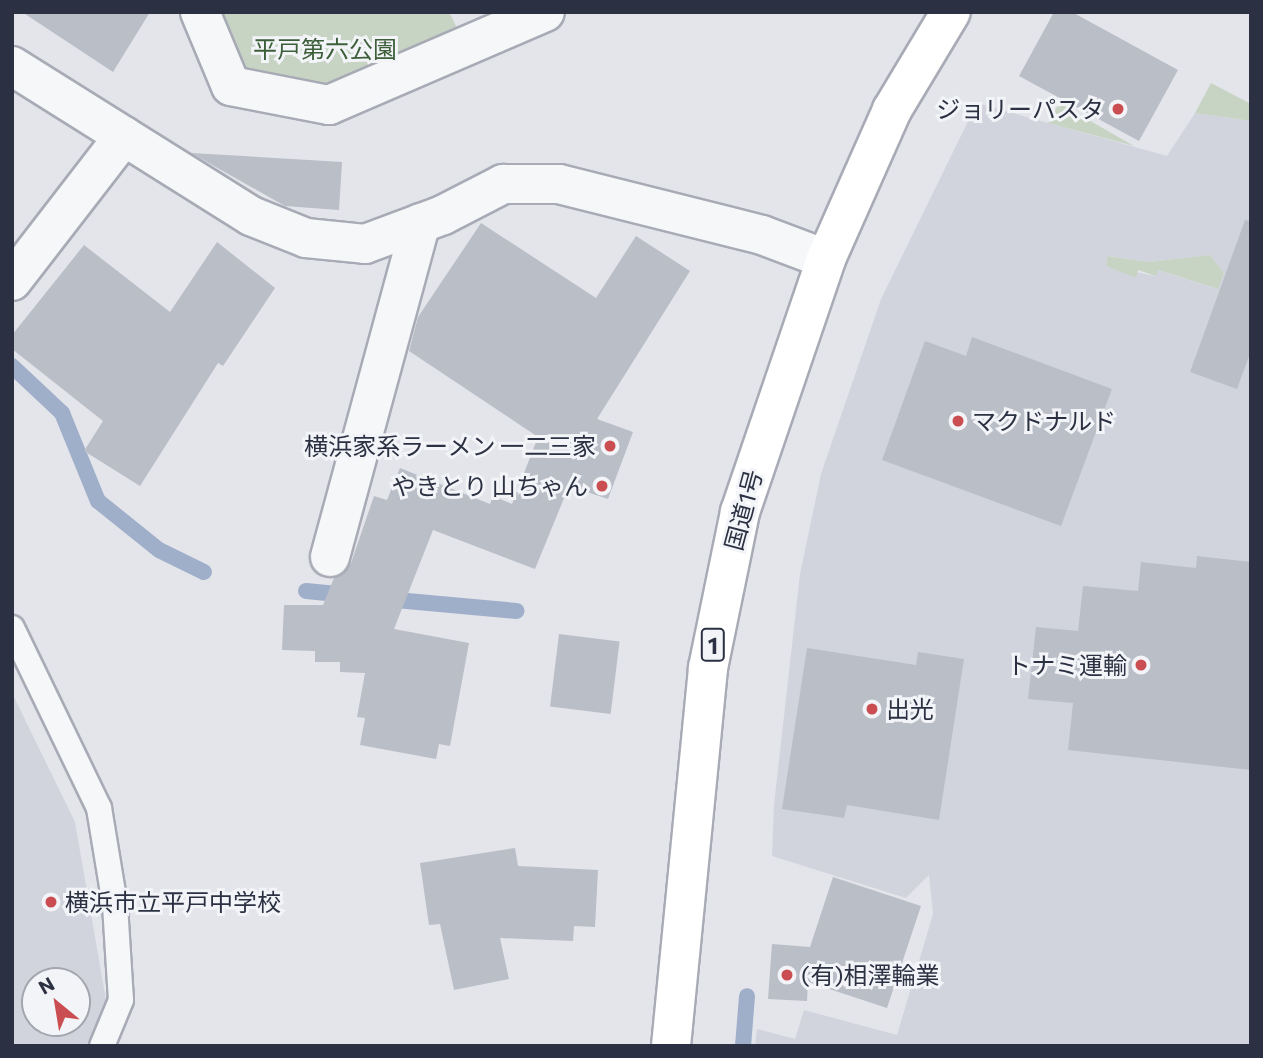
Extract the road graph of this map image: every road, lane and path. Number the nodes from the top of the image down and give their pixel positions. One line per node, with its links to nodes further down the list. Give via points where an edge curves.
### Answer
1 (200, 12): 2 (street, via 231,86 329,105)
2 (545, 12)
3 (951, 12): 7 (highway, 国道1号 / 1, via 892,110)
4 (12, 66): 5 (street)
5 (124, 136): 6 (street, via 251,216 306,238 365,244); 8 (street)
6 (421, 223): 7 (street, via 503,184 559,184 762,236); 9 (street)
7 (826, 259): 12 (highway, 国道1号 / 1, via 740,512 708,668)
8 (12, 281)
9 (330, 557)
10 (12, 628): 11 (lane, via 99,808 115,905 121,1000)
11 (102, 1046)
12 (671, 1046)

